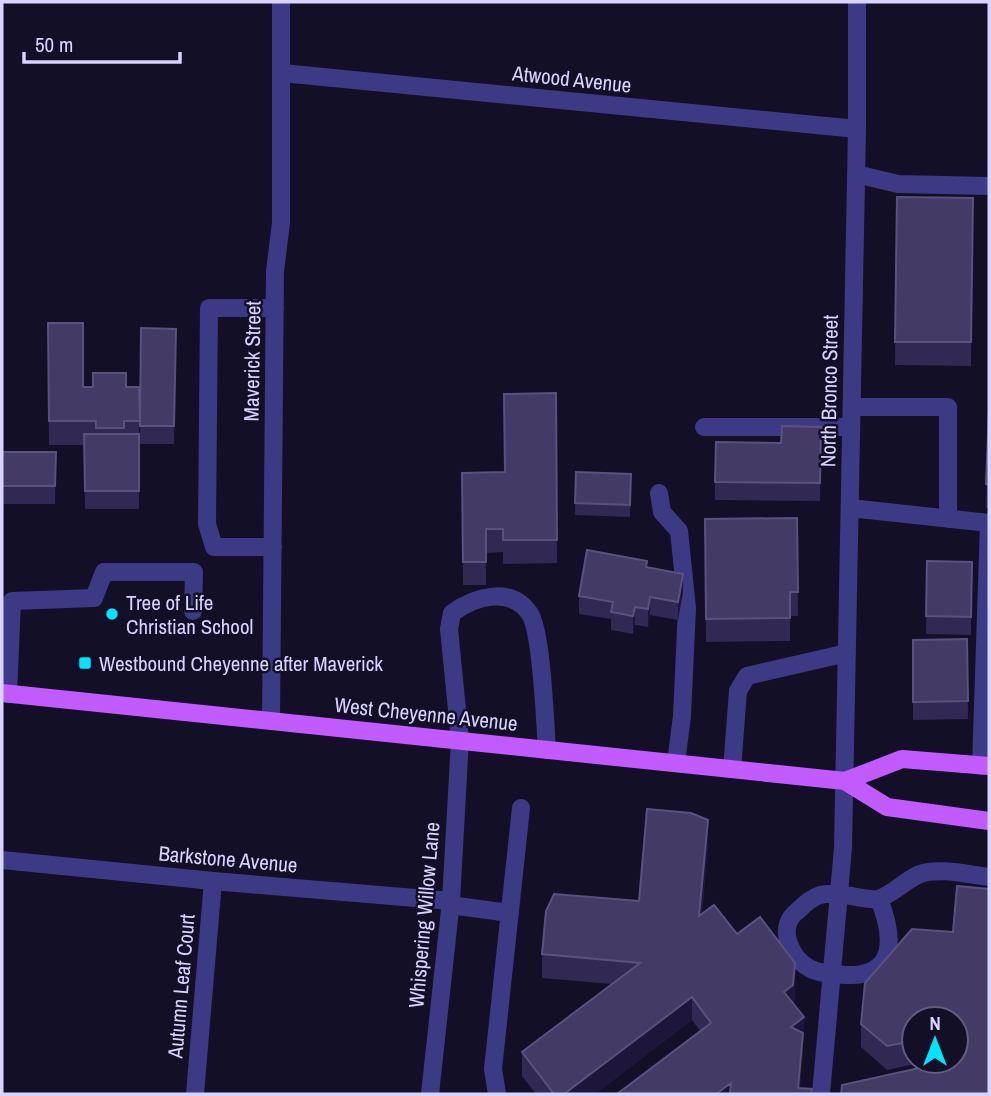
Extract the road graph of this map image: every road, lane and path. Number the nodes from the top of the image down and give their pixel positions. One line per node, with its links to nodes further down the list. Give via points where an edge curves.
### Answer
1 (281, 2): 3 (street, Maverick Street)
2 (856, 2): 4 (street, North Bronco Street)
3 (282, 74): 4 (street, Atwood Avenue); 7 (street, Maverick Street)
4 (857, 129): 5 (street, North Bronco Street)
5 (856, 174): 6 (street, via 898,184); 8 (street, North Bronco Street)
6 (989, 186)
7 (275, 308): 14 (street, Maverick Street); 14 (street, via 209,307 207,524 214,547)
8 (852, 407): 10 (street, North Bronco Street); 13 (street, via 948,407)
9 (704, 427): 10 (street)
10 (851, 427): 12 (street, North Bronco Street)
11 (659, 493): 22 (street, via 662,512 679,531 687,608)
12 (850, 508): 13 (street); 16 (street, North Bronco Street)
13 (948, 519): 18 (street, via 989,523)
14 (273, 547): 19 (street, Maverick Street)
15 (193, 611): 17 (street, via 194,572 104,572 94,598 12,601)
16 (847, 653): 24 (street, via 747,676 738,691); 25 (street, North Bronco Street)
17 (5, 694): 19 (main road, West Cheyenne Avenue)
18 (986, 706): 23 (street)
19 (271, 721): 20 (main road, West Cheyenne Avenue)
20 (460, 740): 21 (main road, West Cheyenne Avenue); 21 (street, Whispering Willow Lane, via 449,629 452,613 482,596 503,597 519,602 531,615); 33 (street, Whispering Willow Lane)
21 (547, 750): 22 (main road, West Cheyenne Avenue)
22 (676, 763): 24 (main road, West Cheyenne Avenue)
23 (985, 766): 25 (main road, West Cheyenne Avenue, via 902,759)
24 (732, 769): 25 (main road, West Cheyenne Avenue)
25 (845, 780): 27 (main road, West Cheyenne Avenue, via 887,807); 31 (street, North Bronco Street)
26 (521, 808): 34 (street)
27 (989, 821)
28 (2, 860): 30 (street, Barkstone Avenue)
29 (989, 877): 32 (street, via 922,873)
30 (213, 881): 33 (street, Barkstone Avenue); 36 (street, Autumn Leaf Court)
31 (839, 893): 32 (street); 35 (street, North Bronco Street); 35 (street, via 818,895 805,903 790,918 787,933 789,946 804,964)
32 (879, 899): 35 (street, via 888,921 887,954 878,966 859,975)
33 (451, 903): 34 (street, Barkstone Avenue); 37 (street, Whispering Willow Lane)
34 (510, 913): 38 (street, via 493,1069)
35 (832, 974): 39 (street, North Bronco Street)
36 (195, 1094)
37 (430, 1094)
38 (497, 1094)
39 (821, 1094)

